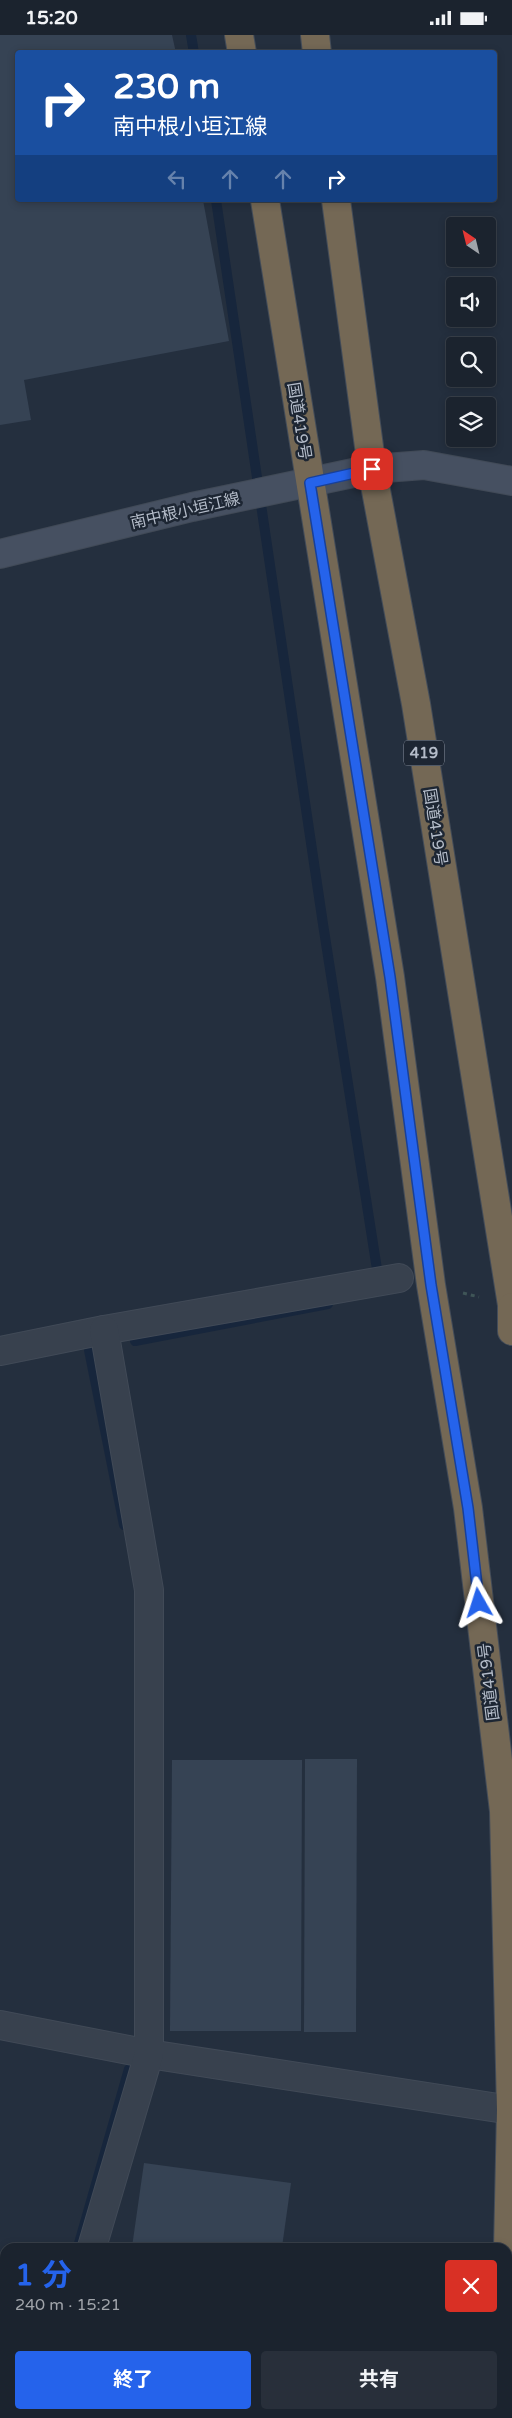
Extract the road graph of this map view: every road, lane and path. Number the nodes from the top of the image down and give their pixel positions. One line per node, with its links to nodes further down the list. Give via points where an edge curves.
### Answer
1 (239, 35): 3 (highway)
2 (315, 35): 4 (highway)
3 (242, 50)
4 (317, 50)
5 (265, 202): 9 (highway, 国道419号)
6 (336, 202): 7 (highway, 国道419号 / 419)
7 (372, 469): 8 (main road, 南中根小垣江線, via 424,465); 9 (main road, 南中根小垣江線); 12 (highway, 国道419号 / 419, via 416,705)
8 (512, 481)
9 (310, 483): 10 (main road, 南中根小垣江線, via 192,507); 18 (highway, 国道419号, via 390,977 431,1285 468,1508 504,1811)
10 (0, 554)
11 (399, 1277): 13 (street)
12 (512, 1306): 14 (highway, 国道419号 / 419)
13 (104, 1330): 15 (street); 17 (street, via 149,1590)
14 (512, 1331)
15 (0, 1351)
16 (0, 2025): 17 (street)
17 (149, 2054): 18 (street); 19 (street)
18 (512, 2110): 20 (highway, 国道419号)
19 (93, 2243)
20 (508, 2243)

